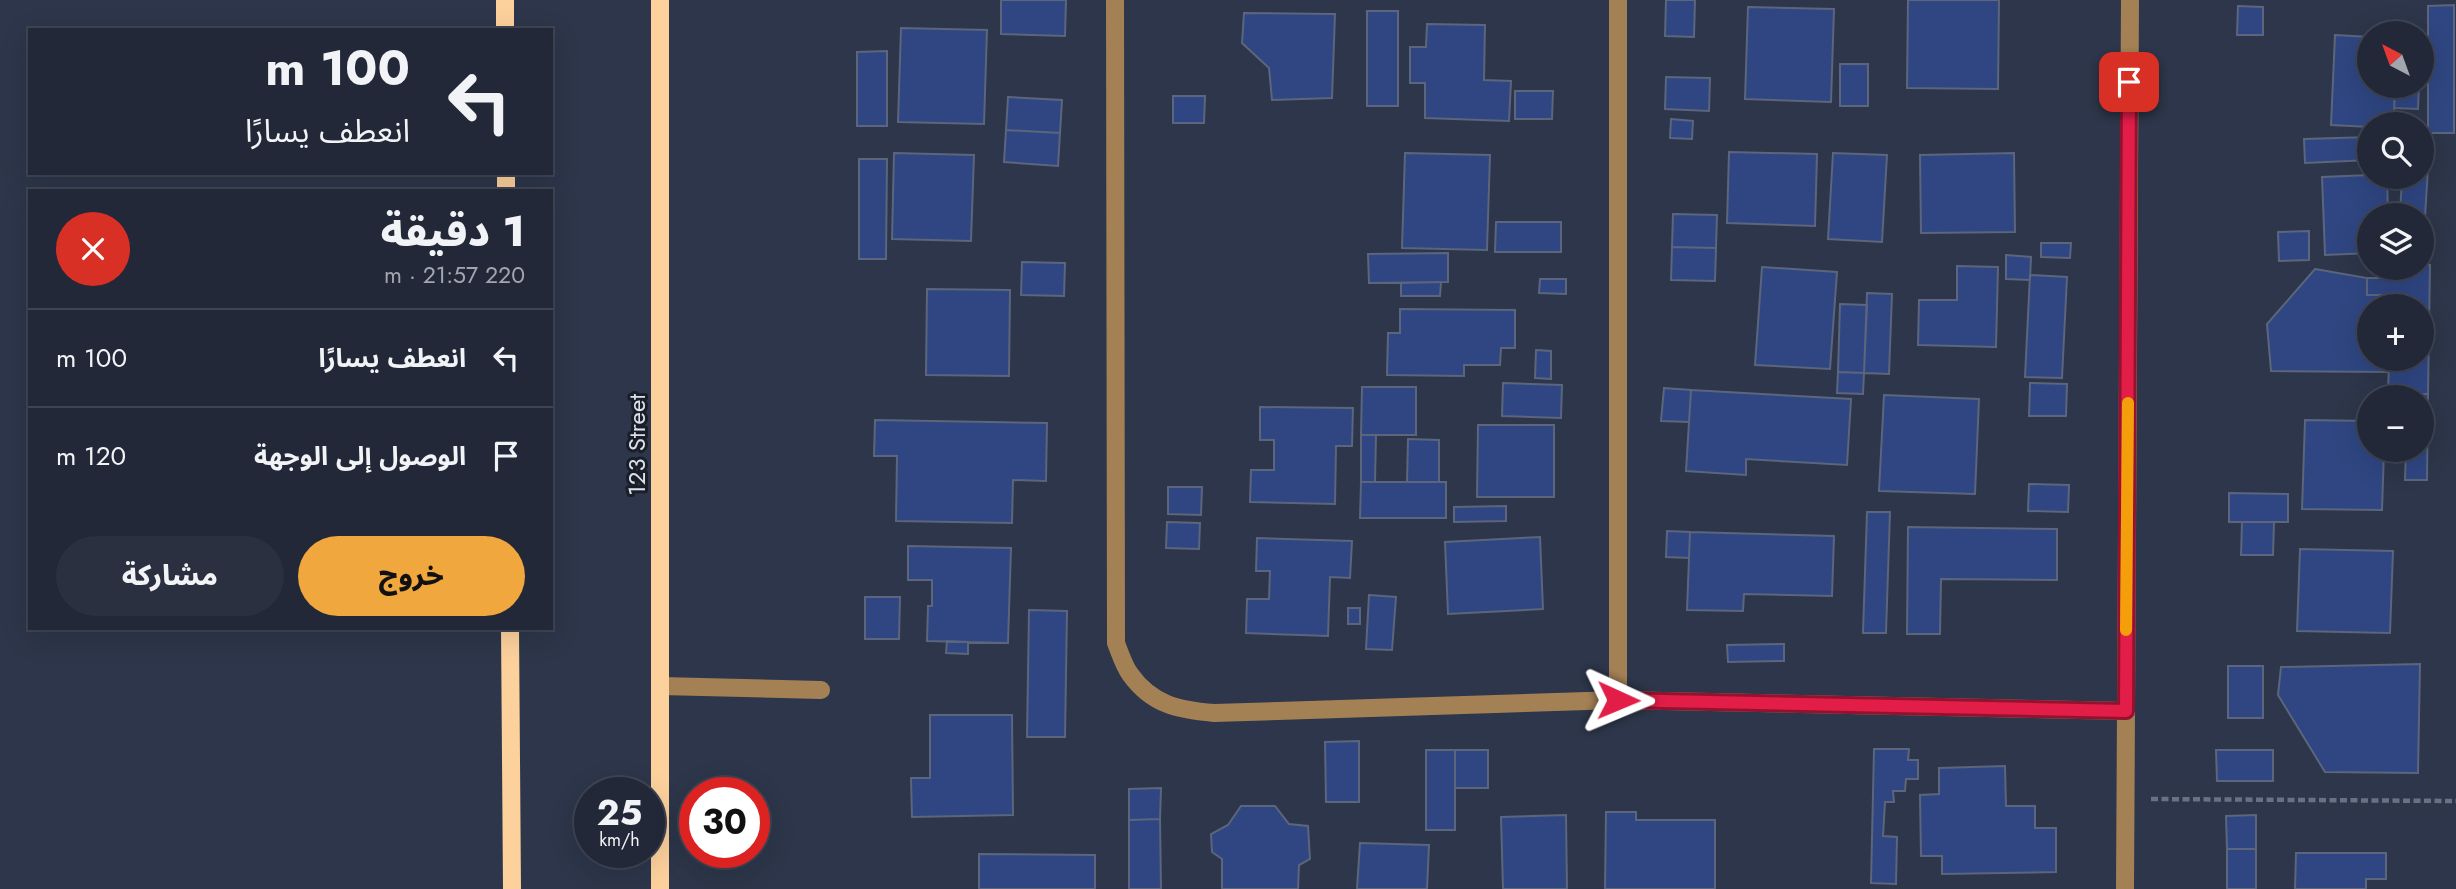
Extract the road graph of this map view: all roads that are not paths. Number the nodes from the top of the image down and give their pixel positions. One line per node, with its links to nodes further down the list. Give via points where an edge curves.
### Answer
1 (505, 0): 6 (main road)
2 (660, 0): 8 (main road, 123 Street)
3 (1115, 0): 10 (street, via 1115,610 1116,643 1129,674 1162,702 1182,710 1214,713)
4 (1618, 0): 10 (street)
5 (2130, 0): 11 (street)
6 (505, 28)
7 (510, 630): 12 (main road)
8 (661, 685): 9 (street); 13 (main road, 123 Street)
9 (821, 690)
10 (1618, 700): 11 (street)
11 (2126, 711): 14 (street)
12 (512, 889)
13 (660, 889)
14 (2125, 889)

